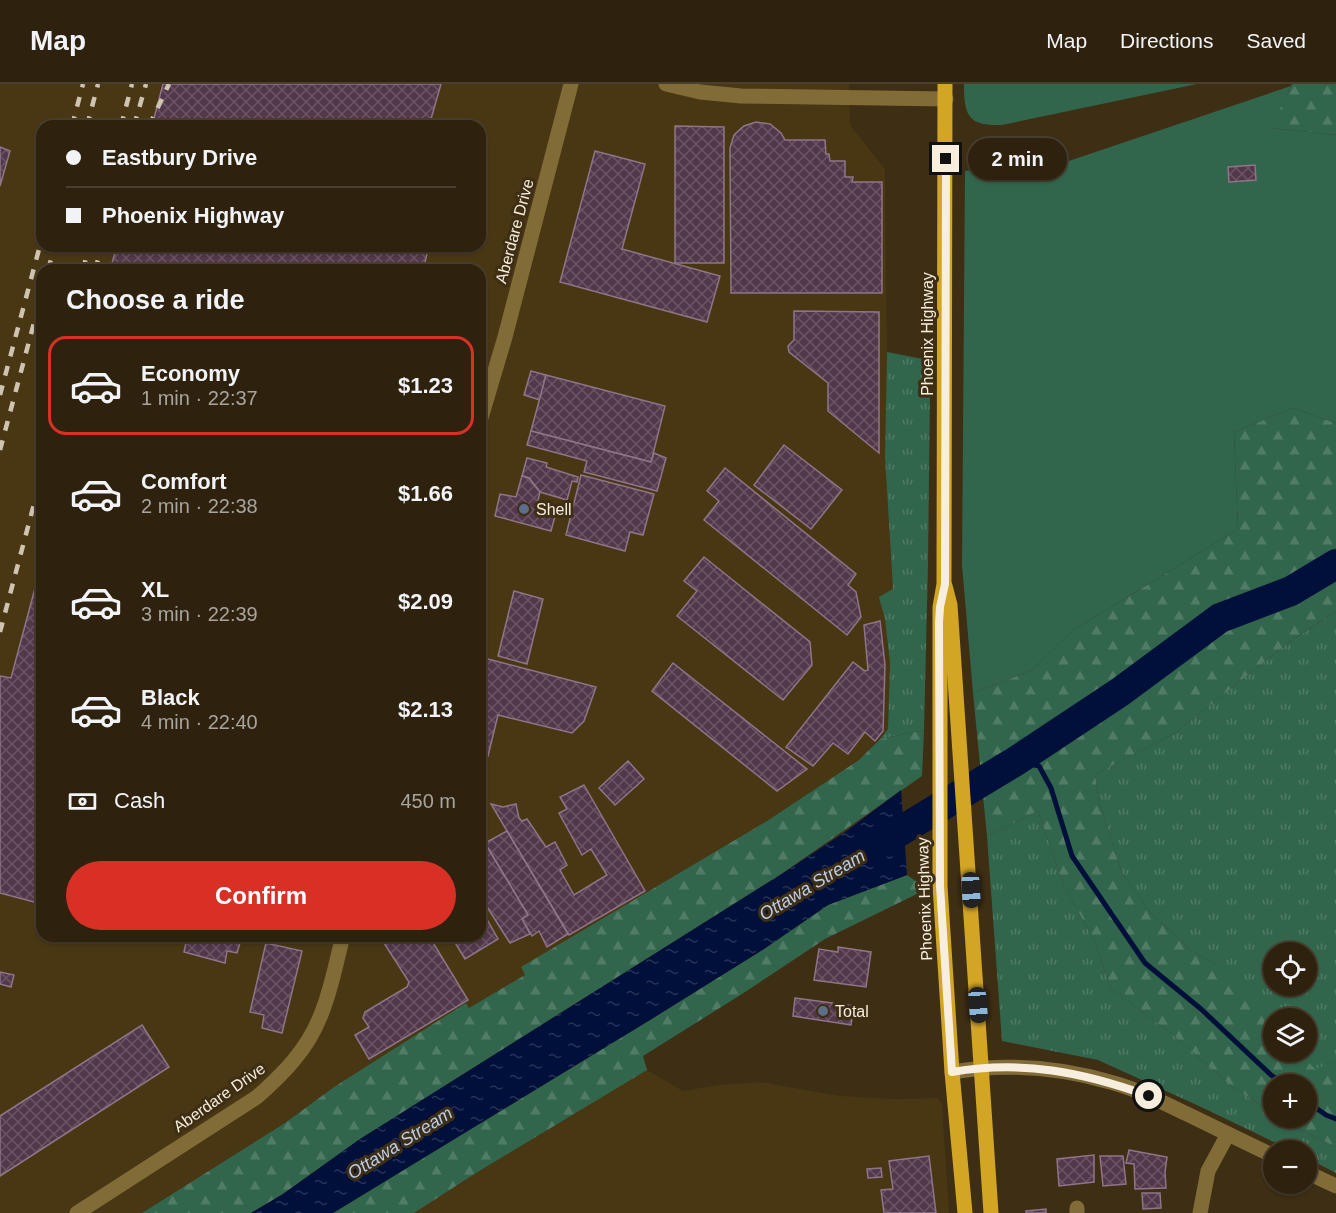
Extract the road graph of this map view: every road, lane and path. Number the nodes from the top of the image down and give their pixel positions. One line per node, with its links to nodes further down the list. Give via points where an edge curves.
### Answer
1 (571, 84): 4 (street, Aberdare Drive)
2 (666, 84): 3 (street, via 741,96)
3 (945, 92): 5 (main road, Phoenix Highway)
4 (486, 401)
5 (945, 584): 7 (main road, Phoenix Highway, via 950,605 969,852); 8 (main road, Phoenix Highway, via 940,607 940,886)
6 (341, 942): 13 (street, Aberdare Drive, via 321,1016 283,1074 257,1097)
7 (982, 1067): 8 (street); 9 (street, via 1021,1066 1111,1082); 15 (main road, Phoenix Highway)
8 (952, 1072): 14 (main road, Phoenix Highway)
9 (1228, 1134): 10 (street); 16 (street, via 1208,1171)
10 (1263, 1151)
11 (1317, 1177): 12 (street)
12 (1336, 1186)
13 (77, 1213)
14 (965, 1213)
15 (992, 1213)
16 (1200, 1213)

